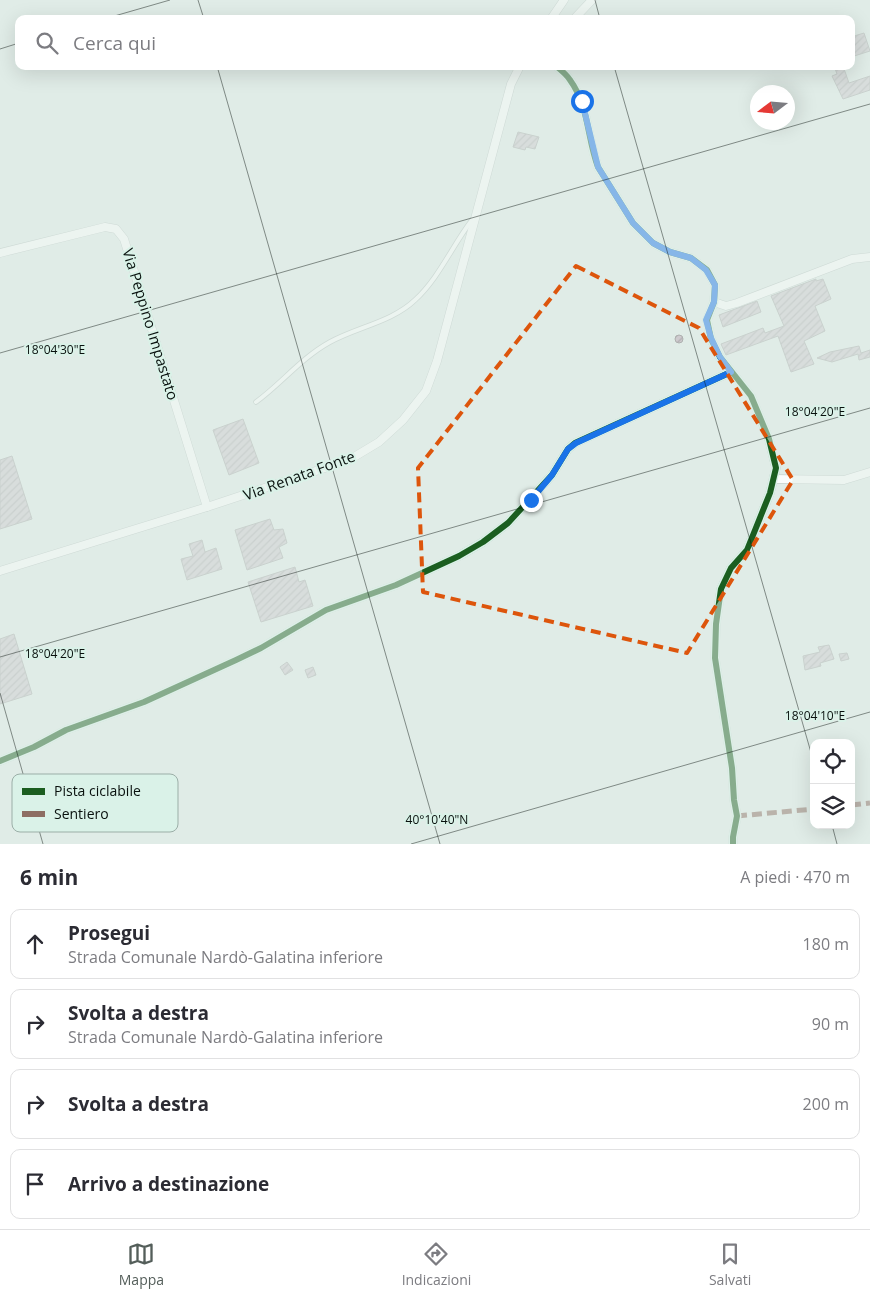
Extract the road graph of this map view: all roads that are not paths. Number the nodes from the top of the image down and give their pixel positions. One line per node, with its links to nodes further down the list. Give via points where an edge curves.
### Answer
1 (564, 0): 3 (street)
2 (592, 0): 4 (street)
3 (554, 15)
4 (578, 15)
5 (518, 70): 7 (street, Via Renata Fonte, via 511,84)
6 (561, 70): 10 (street, via 570,78 582,101 598,167 633,223 653,243 691,258 706,270 715,285)
7 (477, 214): 12 (lane, via 433,281 414,301 393,316 312,352); 15 (street, Via Renata Fonte, via 437,362 426,391 403,420 379,442 349,460)
8 (0, 253): 15 (street, Via Peppino Impastato, via 106,227 116,229 124,239)
9 (870, 257): 10 (street, via 852,259 737,303 726,306)
10 (714, 302): 11 (street, via 706,320 720,357)
11 (731, 372): 14 (street, via 751,396 760,415 776,468); 17 (street, via 576,443 508,523 459,556 396,585 326,610 236,660 144,702 66,730)
12 (256, 402)
13 (870, 472): 14 (street, via 844,480)
14 (774, 479): 18 (street, via 747,550 721,589 716,624 715,658 738,816)
15 (207, 507): 16 (street, Via Renata Fonte)
16 (0, 571)
17 (0, 761)
18 (733, 844)

